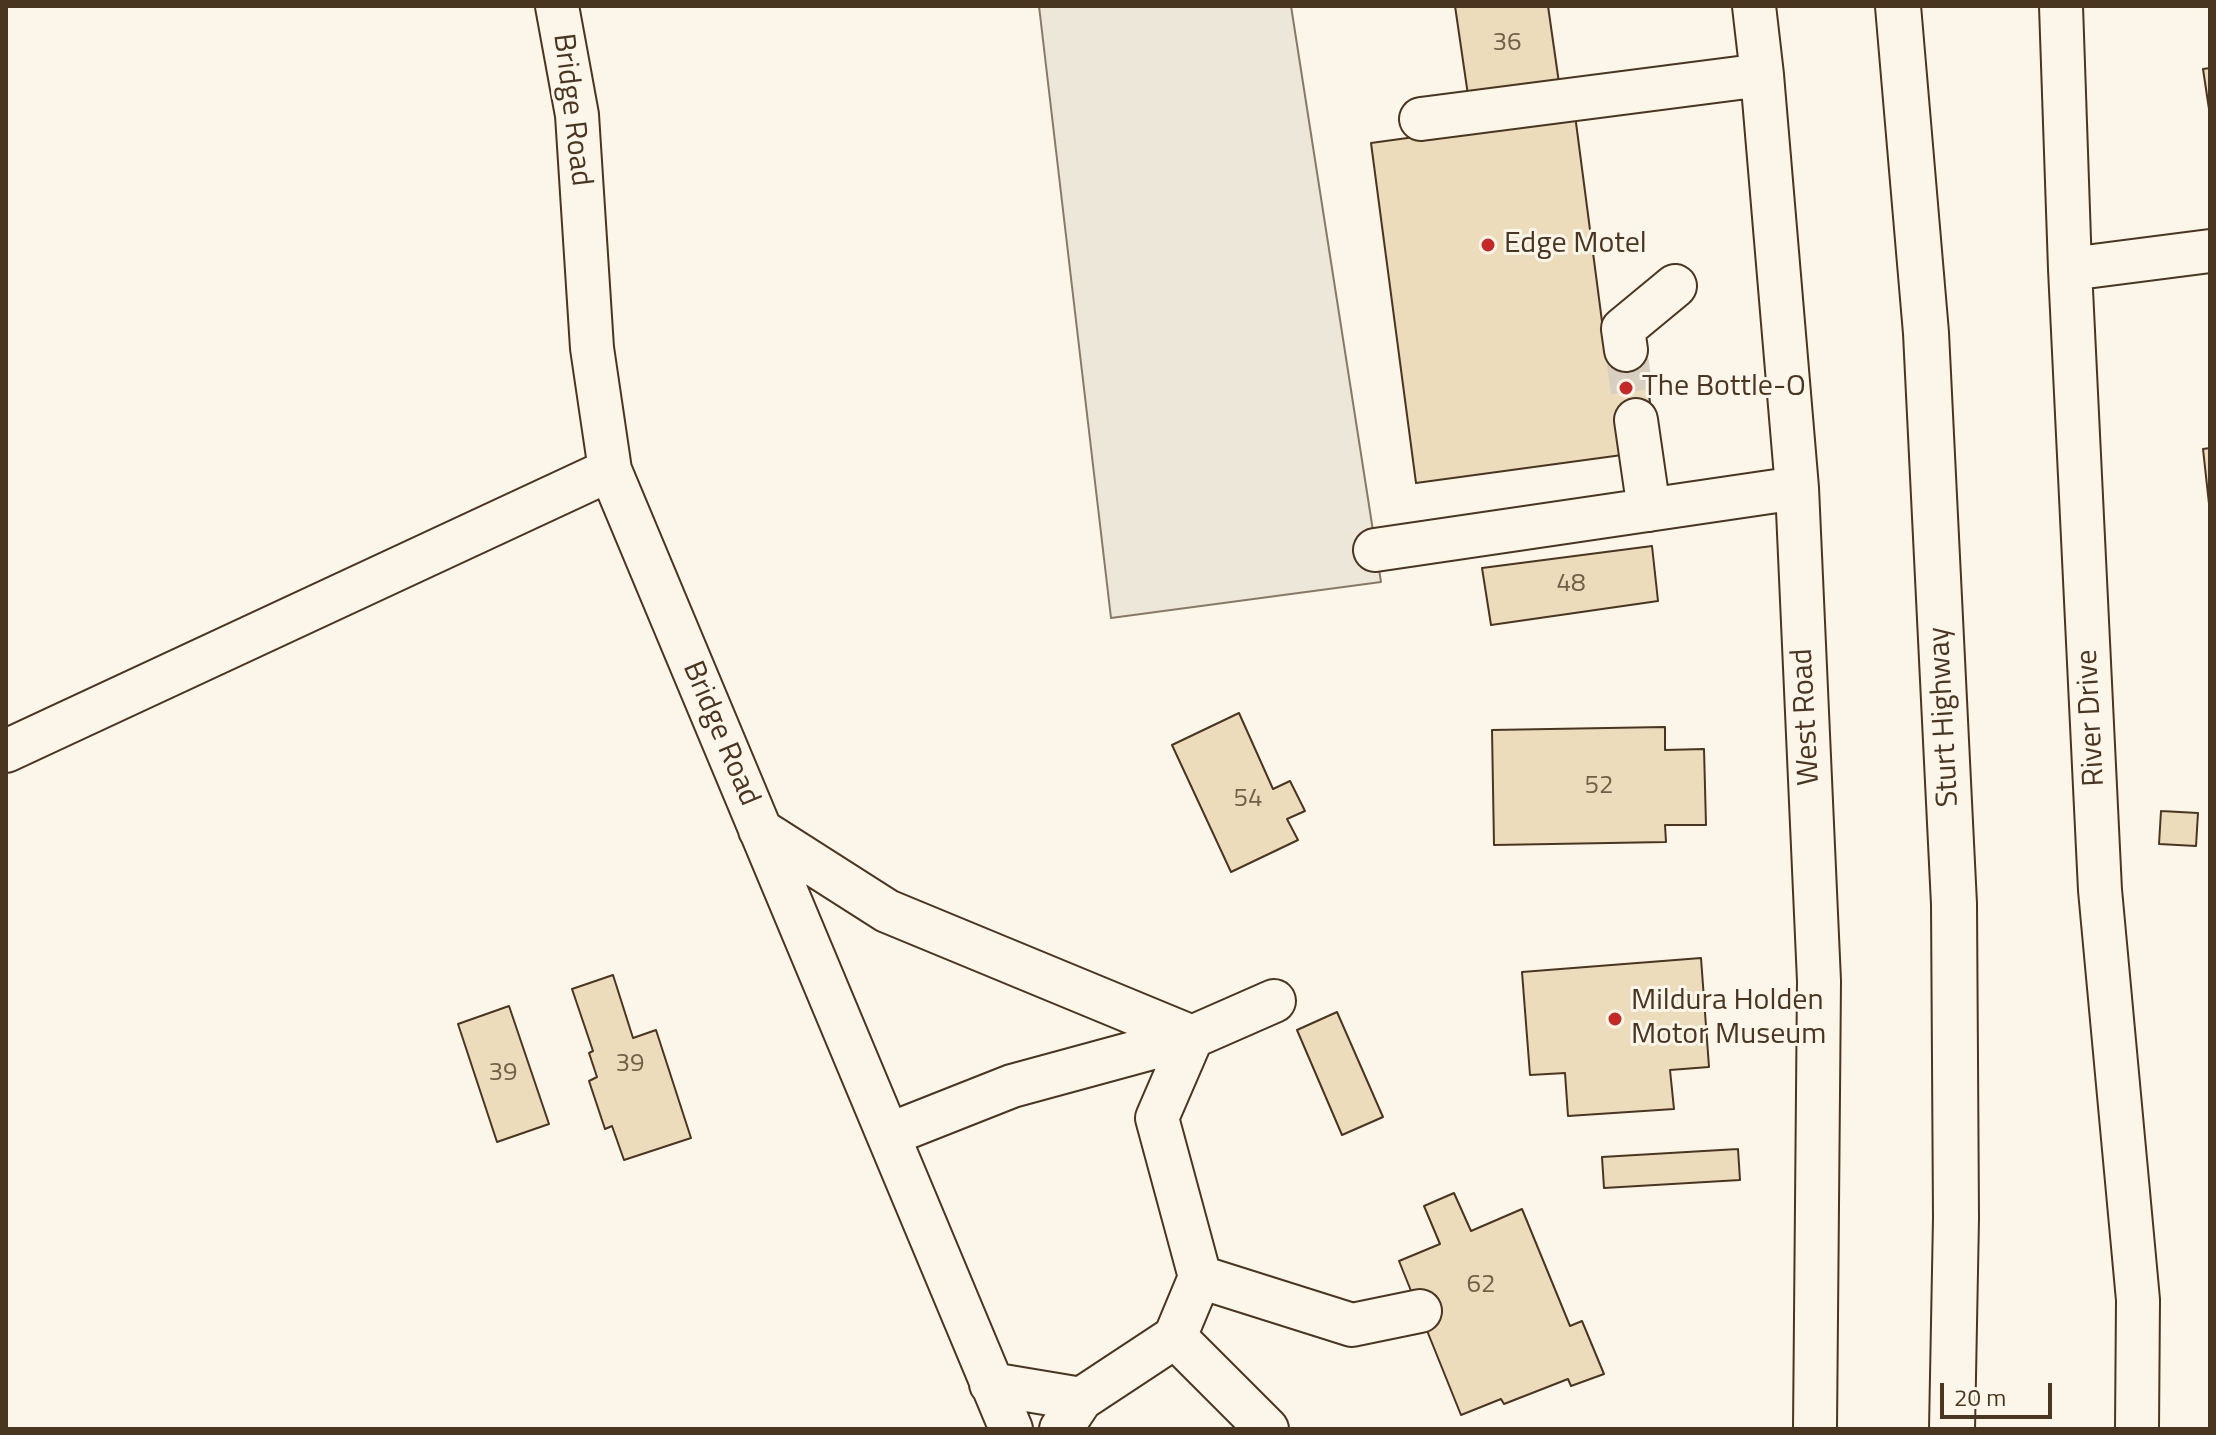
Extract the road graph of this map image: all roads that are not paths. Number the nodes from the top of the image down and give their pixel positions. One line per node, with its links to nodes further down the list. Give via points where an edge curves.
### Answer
1 (557, 6): 12 (street, Bridge Road, via 577,115 592,348)
2 (1754, 6): 5 (street, West Road)
3 (1898, 6): 29 (highway, Sturt Highway, via 1926,333 1953,888)
4 (2061, 6): 8 (street, River Drive)
5 (1762, 75): 6 (street); 13 (street, West Road)
6 (1421, 119)
7 (2210, 251): 8 (street)
8 (2070, 269): 30 (street, River Drive, via 2100,890 2138,1300)
9 (1675, 286): 10 (street, via 1623,329)
10 (1626, 350)
11 (1636, 420): 14 (street)
12 (610, 470): 16 (street); 17 (street, Bridge Road)
13 (1797, 488): 14 (street); 28 (street, West Road, via 1819,981)
14 (1649, 510): 15 (street)
15 (1375, 550)
16 (6, 751)
17 (760, 830): 19 (street, via 887,911); 20 (street, Bridge Road)
18 (1274, 1001): 19 (street)
19 (1192, 1037): 20 (street, via 1012,1086); 21 (street, via 1157,1118)
20 (888, 1135): 24 (street, Bridge Road)
21 (1200, 1277): 22 (street, via 1352,1325); 23 (street)
22 (1420, 1311)
23 (1175, 1337): 25 (street); 27 (street)
24 (991, 1384): 25 (street); 26 (street, Bridge Road)
25 (1071, 1414)
26 (1011, 1429)
27 (1267, 1429)
28 (1815, 1429)
29 (1952, 1429)
30 (2137, 1429)

